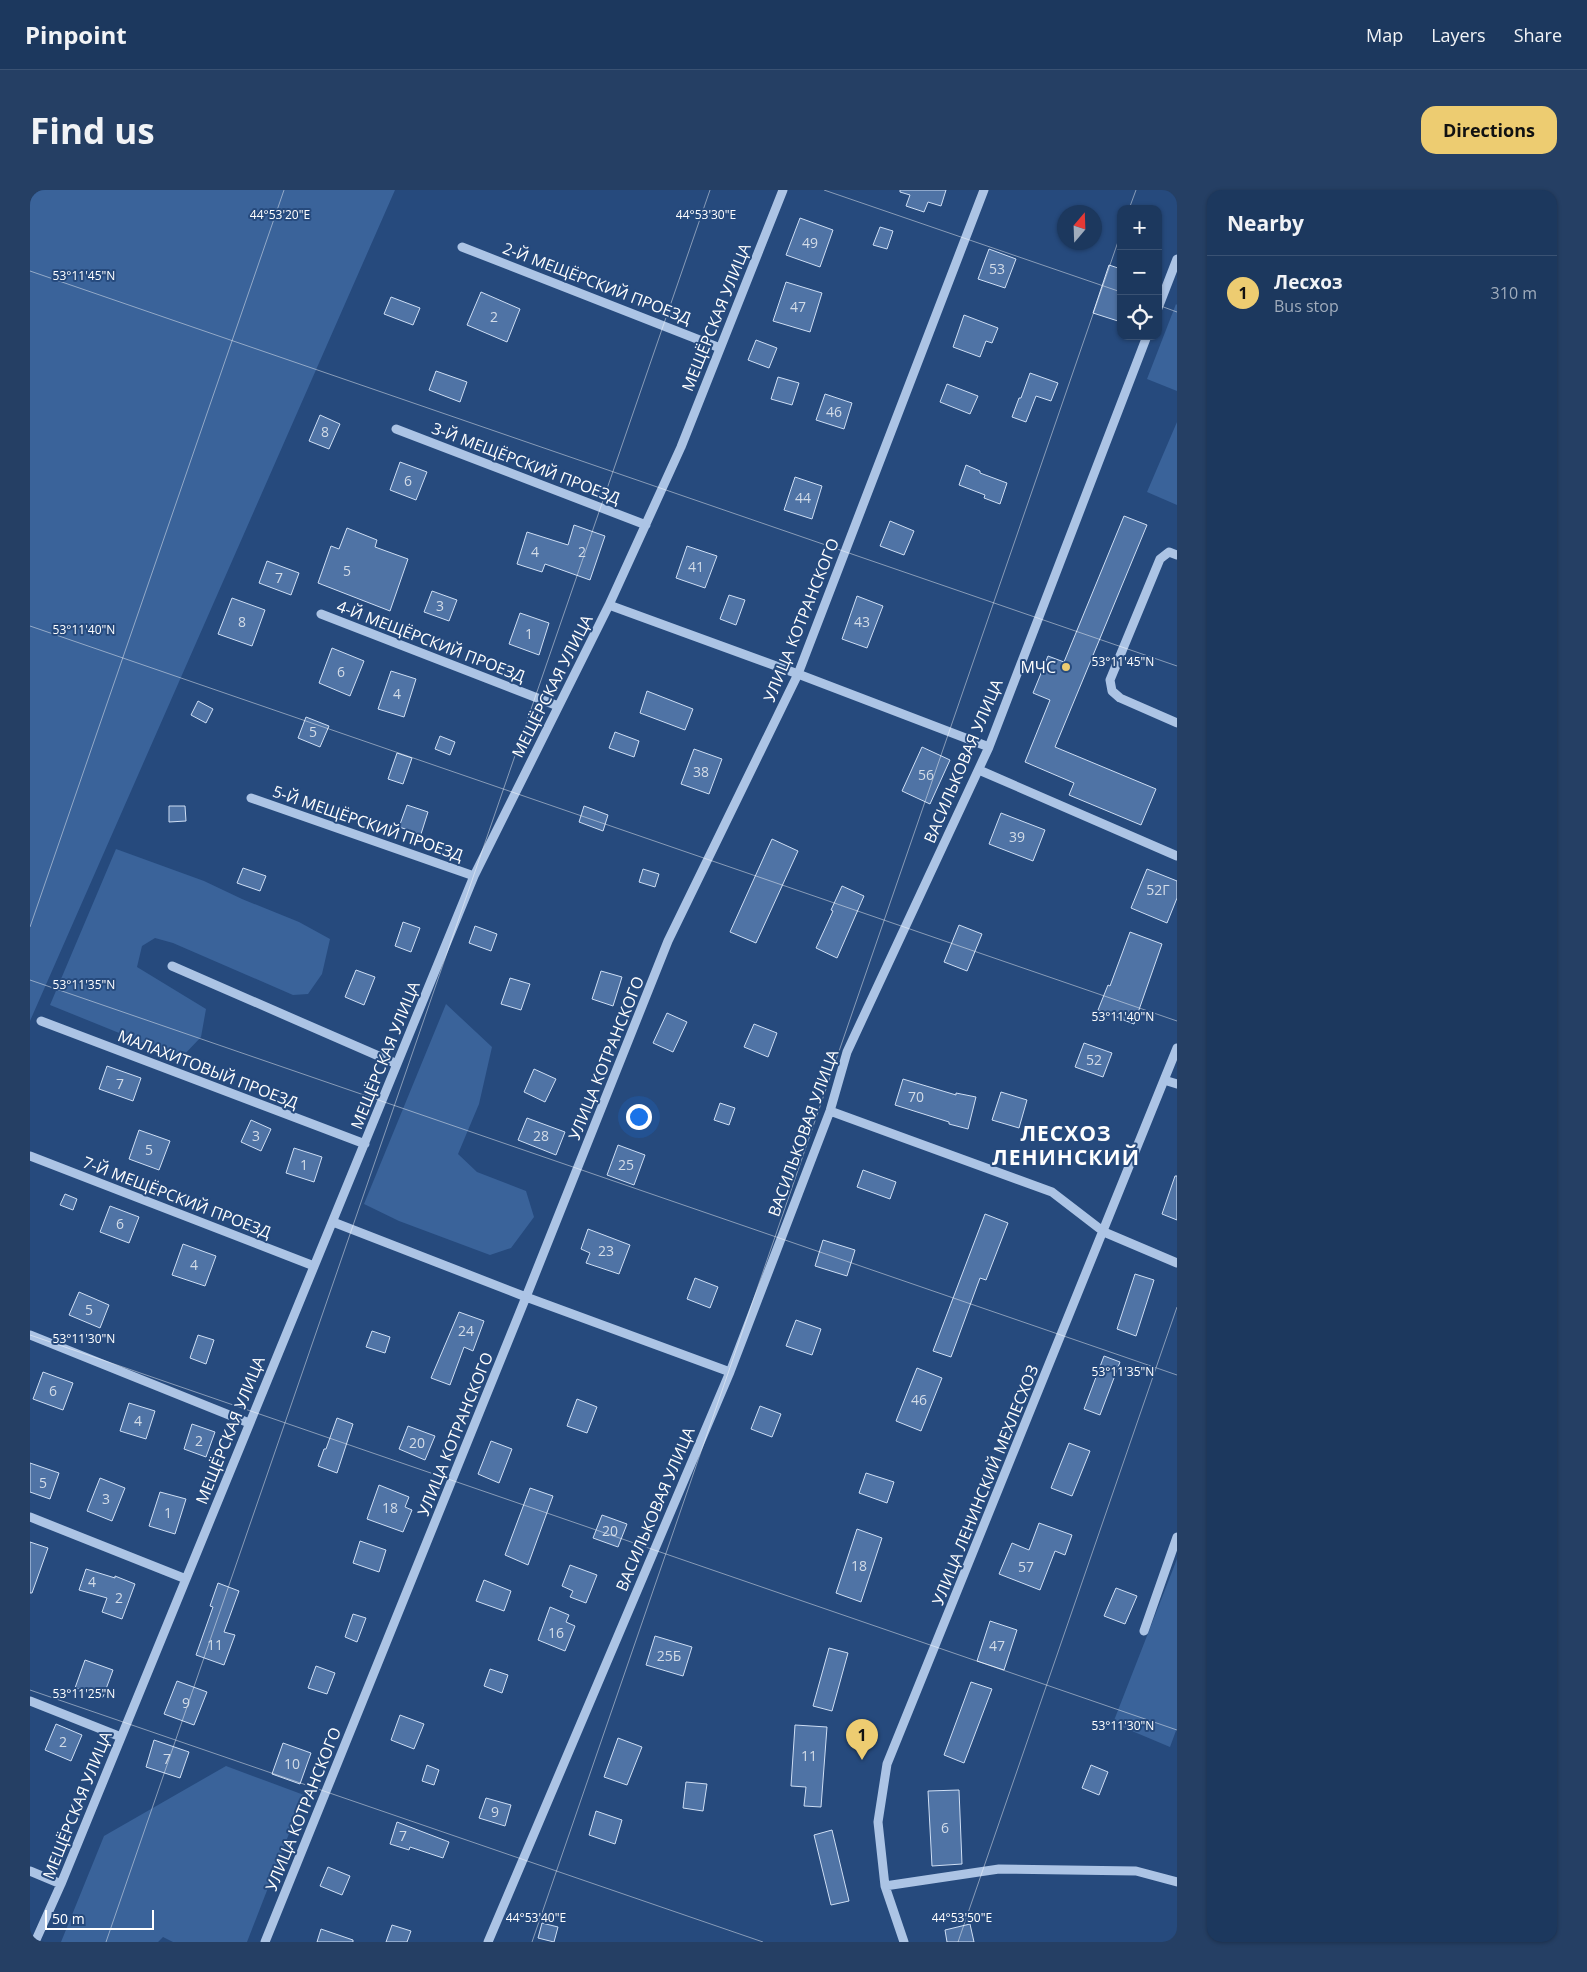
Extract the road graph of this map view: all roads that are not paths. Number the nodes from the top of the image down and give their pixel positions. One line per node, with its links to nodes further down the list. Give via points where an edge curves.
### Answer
1 (783, 190): 8 (street, МЕЩЁРСКАЯ УЛИЦА)
2 (984, 190): 14 (street, УЛИЦА КОТРАНСКОГО)
3 (462, 247): 8 (street, 2-Й МЕЩЁРСКИЙ ПРОЕЗД)
4 (1177, 259): 5 (street)
5 (1173, 283): 6 (street)
6 (1162, 301)
7 (1145, 340): 17 (street, ВАСИЛЬКОВАЯ УЛИЦА)
8 (720, 348): 10 (street, МЕЩЁРСКАЯ УЛИЦА)
9 (396, 429): 10 (street, 3-Й МЕЩЁРСКИЙ ПРОЕЗД)
10 (646, 525): 12 (street, МЕЩЁРСКАЯ УЛИЦА)
11 (1177, 554): 16 (street, via 1169,552 1160,559 1110,680 1112,691 1120,698)
12 (610, 605): 14 (street); 15 (street, МЕЩЁРСКАЯ УЛИЦА)
13 (321, 614): 15 (street, 4-Й МЕЩЁРСКИЙ ПРОЕЗД)
14 (798, 674): 17 (street); 35 (street, УЛИЦА КОТРАНСКОГО, via 668,942)
15 (558, 706): 21 (street, МЕЩЁРСКАЯ УЛИЦА)
16 (1177, 723)
17 (989, 748): 18 (street, ВАСИЛЬКОВАЯ УЛИЦА)
18 (979, 770): 20 (street); 28 (street, ВАСИЛЬКОВАЯ УЛИЦА, via 847,1052)
19 (251, 798): 21 (street, 5-Й МЕЩЁРСКИЙ ПРОЕЗД)
20 (1177, 856)
21 (474, 876): 25 (street, МЕЩЁРСКАЯ УЛИЦА)
22 (172, 966): 25 (street)
23 (41, 1022): 29 (street, МАЛАХИТОВЫЙ ПРОЕЗД)
24 (1177, 1048): 26 (street, УЛИЦА ЛЕНИНСКИЙ МЕХЛЕСХОЗ)
25 (397, 1064): 29 (street, МЕЩЁРСКАЯ УЛИЦА)
26 (1164, 1080): 27 (street); 32 (street, УЛИЦА ЛЕНИНСКИЙ МЕХЛЕСХОЗ)
27 (1177, 1084)
28 (830, 1111): 32 (street, via 1052,1192); 37 (street, ВАСИЛЬКОВАЯ УЛИЦА)
29 (365, 1144): 31 (street, МЕЩЁРСКАЯ УЛИЦА)
30 (30, 1156): 34 (street, 7-Й МЕЩЁРСКИЙ ПРОЕЗД)
31 (333, 1222): 34 (street, МЕЩЁРСКАЯ УЛИЦА); 35 (street)
32 (1104, 1232): 33 (street); 48 (street, УЛИЦА ЛЕНИНСКИЙ МЕХЛЕСХОЗ, via 887,1764 878,1822)
33 (1177, 1263)
34 (314, 1266): 38 (street, МЕЩЁРСКАЯ УЛИЦА)
35 (526, 1297): 37 (street); 50 (street, УЛИЦА КОТРАНСКОГО)
36 (30, 1335): 38 (street)
37 (730, 1372): 51 (street, ВАСИЛЬКОВАЯ УЛИЦА)
38 (249, 1423): 41 (street, МЕЩЁРСКАЯ УЛИЦА)
39 (30, 1517): 41 (street)
40 (1177, 1537): 42 (street)
41 (186, 1579): 44 (street, МЕЩЁРСКАЯ УЛИЦА)
42 (1144, 1631)
43 (30, 1701): 44 (street)
44 (121, 1737): 47 (street, МЕЩЁРСКАЯ УЛИЦА)
45 (30, 1871): 47 (street)
46 (1177, 1882): 48 (street, via 1136,1871 999,1869)
47 (61, 1884): 49 (street, МЕЩЁРСКАЯ УЛИЦА)
48 (885, 1886): 52 (street, УЛИЦА ЛЕНИНСКИЙ МЕХЛЕСХОЗ)
49 (35, 1942)
50 (265, 1942)
51 (488, 1942)
52 (904, 1942)

